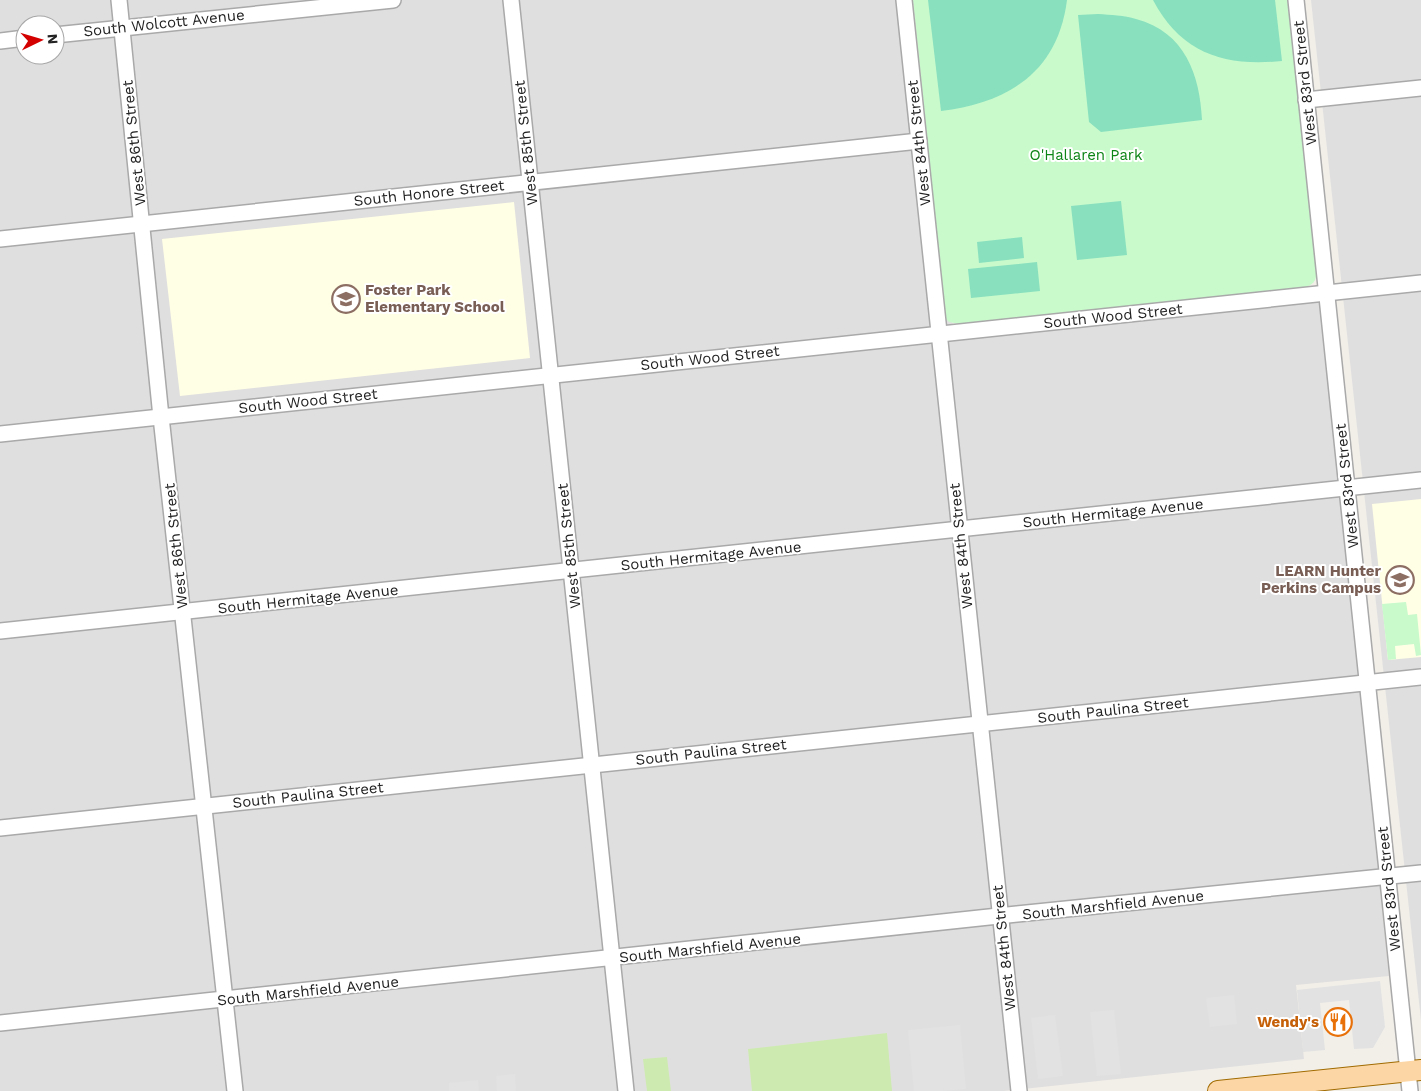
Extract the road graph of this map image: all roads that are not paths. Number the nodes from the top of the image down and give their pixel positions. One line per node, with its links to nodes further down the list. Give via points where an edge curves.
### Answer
1 (119, 0): 6 (street, West 86th Street)
2 (393, 0): 6 (street, South Wolcott Avenue)
3 (512, 0): 13 (street, West 85th Street)
4 (904, 0): 12 (street, West 84th Street)
5 (1296, 0): 11 (street, West 83rd Street)
6 (122, 27): 7 (street, South Wolcott Avenue); 14 (street, West 86th Street)
7 (65, 33)
8 (15, 39): 9 (street)
9 (0, 41)
10 (1421, 88): 11 (street)
11 (1306, 100): 17 (street, West 83rd Street)
12 (918, 141): 13 (street, South Honore Street); 18 (street, West 84th Street)
13 (530, 182): 14 (street, South Honore Street); 19 (street, West 85th Street)
14 (142, 224): 15 (street, South Honore Street); 20 (street, West 86th Street)
15 (0, 239)
16 (1421, 283): 17 (street, South Wood Street)
17 (1327, 293): 18 (street, South Wood Street); 23 (street, West 83rd Street)
18 (939, 334): 19 (street, South Wood Street); 24 (street, West 84th Street)
19 (551, 375): 20 (street, South Wood Street); 25 (street, West 85th Street)
20 (161, 417): 21 (street, South Wood Street); 26 (street, West 86th Street)
21 (0, 434)
22 (1421, 480): 23 (street, South Hermitage Avenue)
23 (1347, 488): 24 (street, South Hermitage Avenue); 29 (street, West 83rd Street)
24 (960, 529): 25 (street, South Hermitage Avenue); 30 (street, West 84th Street)
25 (571, 571): 26 (street, South Hermitage Avenue); 31 (street, West 85th Street)
26 (183, 612): 27 (street, South Hermitage Avenue); 32 (street, West 86th Street)
27 (0, 631)
28 (1421, 677): 29 (street, South Paulina Street)
29 (1367, 682): 30 (street, South Paulina Street); 35 (street, West 83rd Street)
30 (980, 724): 31 (street, South Paulina Street); 36 (street, West 84th Street)
31 (591, 765): 32 (street, South Paulina Street); 37 (street, West 85th Street)
32 (204, 806): 33 (street, South Paulina Street); 38 (street, West 86th Street)
33 (0, 828)
34 (1421, 873): 35 (street, South Marshfield Avenue)
35 (1388, 876): 36 (street, South Marshfield Avenue); 40 (street, West 83rd Street)
36 (1000, 916): 37 (street, South Marshfield Avenue); 43 (street, West 84th Street)
37 (612, 959): 38 (street, South Marshfield Avenue); 42 (street, West 85th Street)
38 (225, 999): 39 (street, South Marshfield Avenue); 41 (street, West 86th Street)
39 (0, 1023)
40 (1415, 1070): 44 (main road); 45 (street, West 83rd Street)
41 (235, 1091)
42 (626, 1091)
43 (1019, 1091)
44 (1218, 1091)
45 (1410, 1091)

